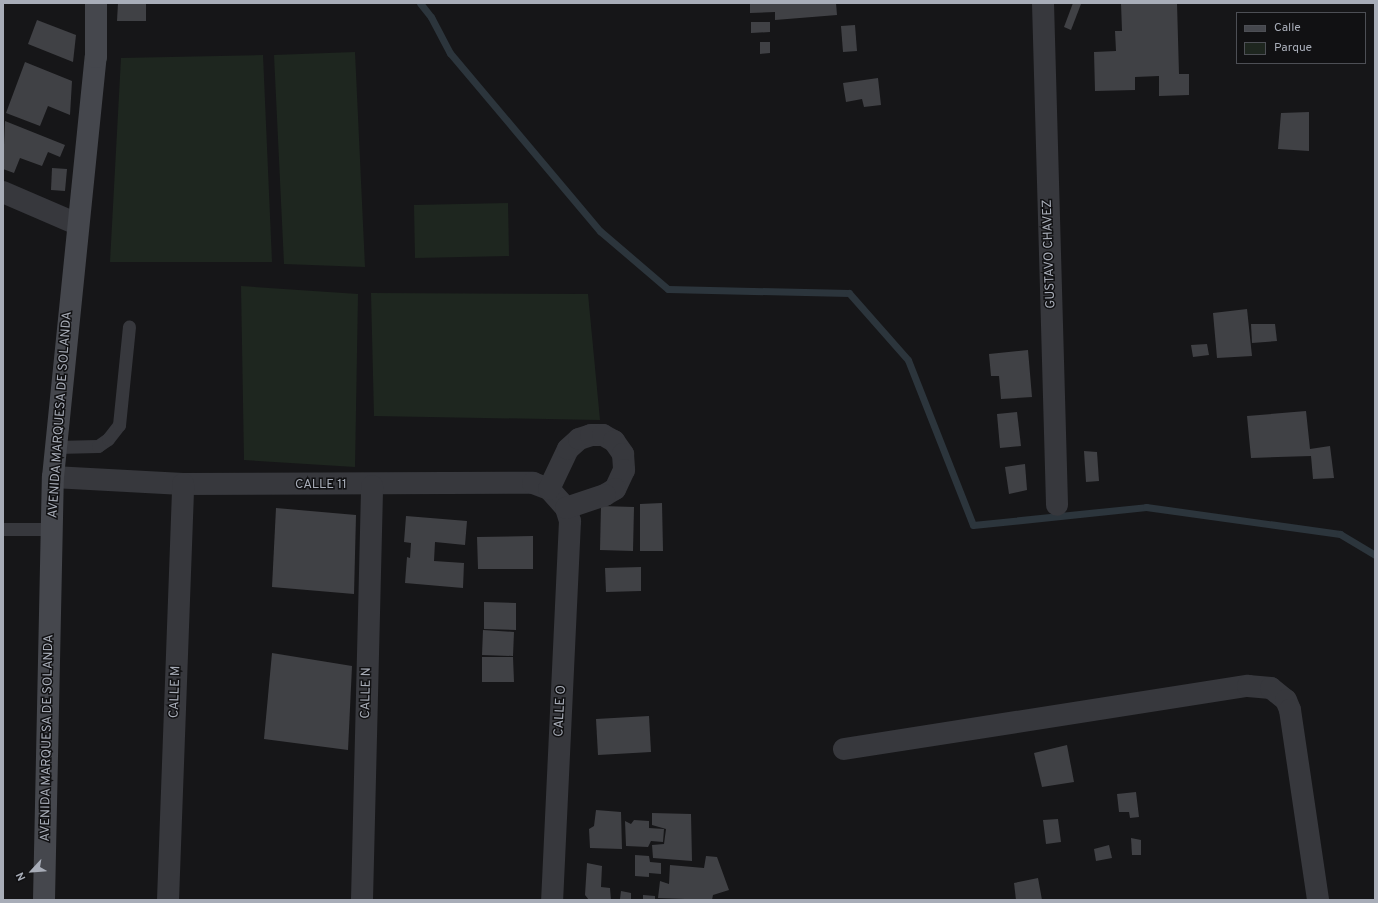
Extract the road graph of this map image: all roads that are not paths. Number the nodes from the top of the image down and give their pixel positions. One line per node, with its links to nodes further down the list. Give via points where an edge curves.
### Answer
1 (96, 3): 4 (street, AVENIDA MARQUESA DE SOLANDA, via 96,57)
2 (1043, 3): 11 (street, GUSTAVO CHAVEZ)
3 (3, 192): 4 (street)
4 (78, 224): 6 (street, AVENIDA MARQUESA DE SOLANDA)
5 (129, 327): 6 (lane, via 119,425 108,439 98,446)
6 (56, 447): 7 (street, AVENIDA MARQUESA DE SOLANDA)
7 (53, 477): 8 (street, CALLE 11); 14 (street, AVENIDA MARQUESA DE SOLANDA)
8 (184, 484): 9 (street, CALLE 11); 17 (street, CALLE M)
9 (372, 486): 10 (street, CALLE 11, via 533,483); 18 (street, CALLE N)
10 (549, 490): 12 (street, CALLE 11); 12 (street, via 568,449 579,439 603,435 614,441 623,454 624,470 615,489)
11 (1057, 505)
12 (568, 515): 19 (street, CALLE O)
13 (3, 529): 14 (lane)
14 (52, 529): 16 (street, AVENIDA MARQUESA DE SOLANDA)
15 (844, 749): 20 (street, via 1248,686 1271,688 1286,700 1290,710)
16 (44, 900)
17 (168, 900)
18 (362, 900)
19 (552, 900)
20 (1318, 900)

